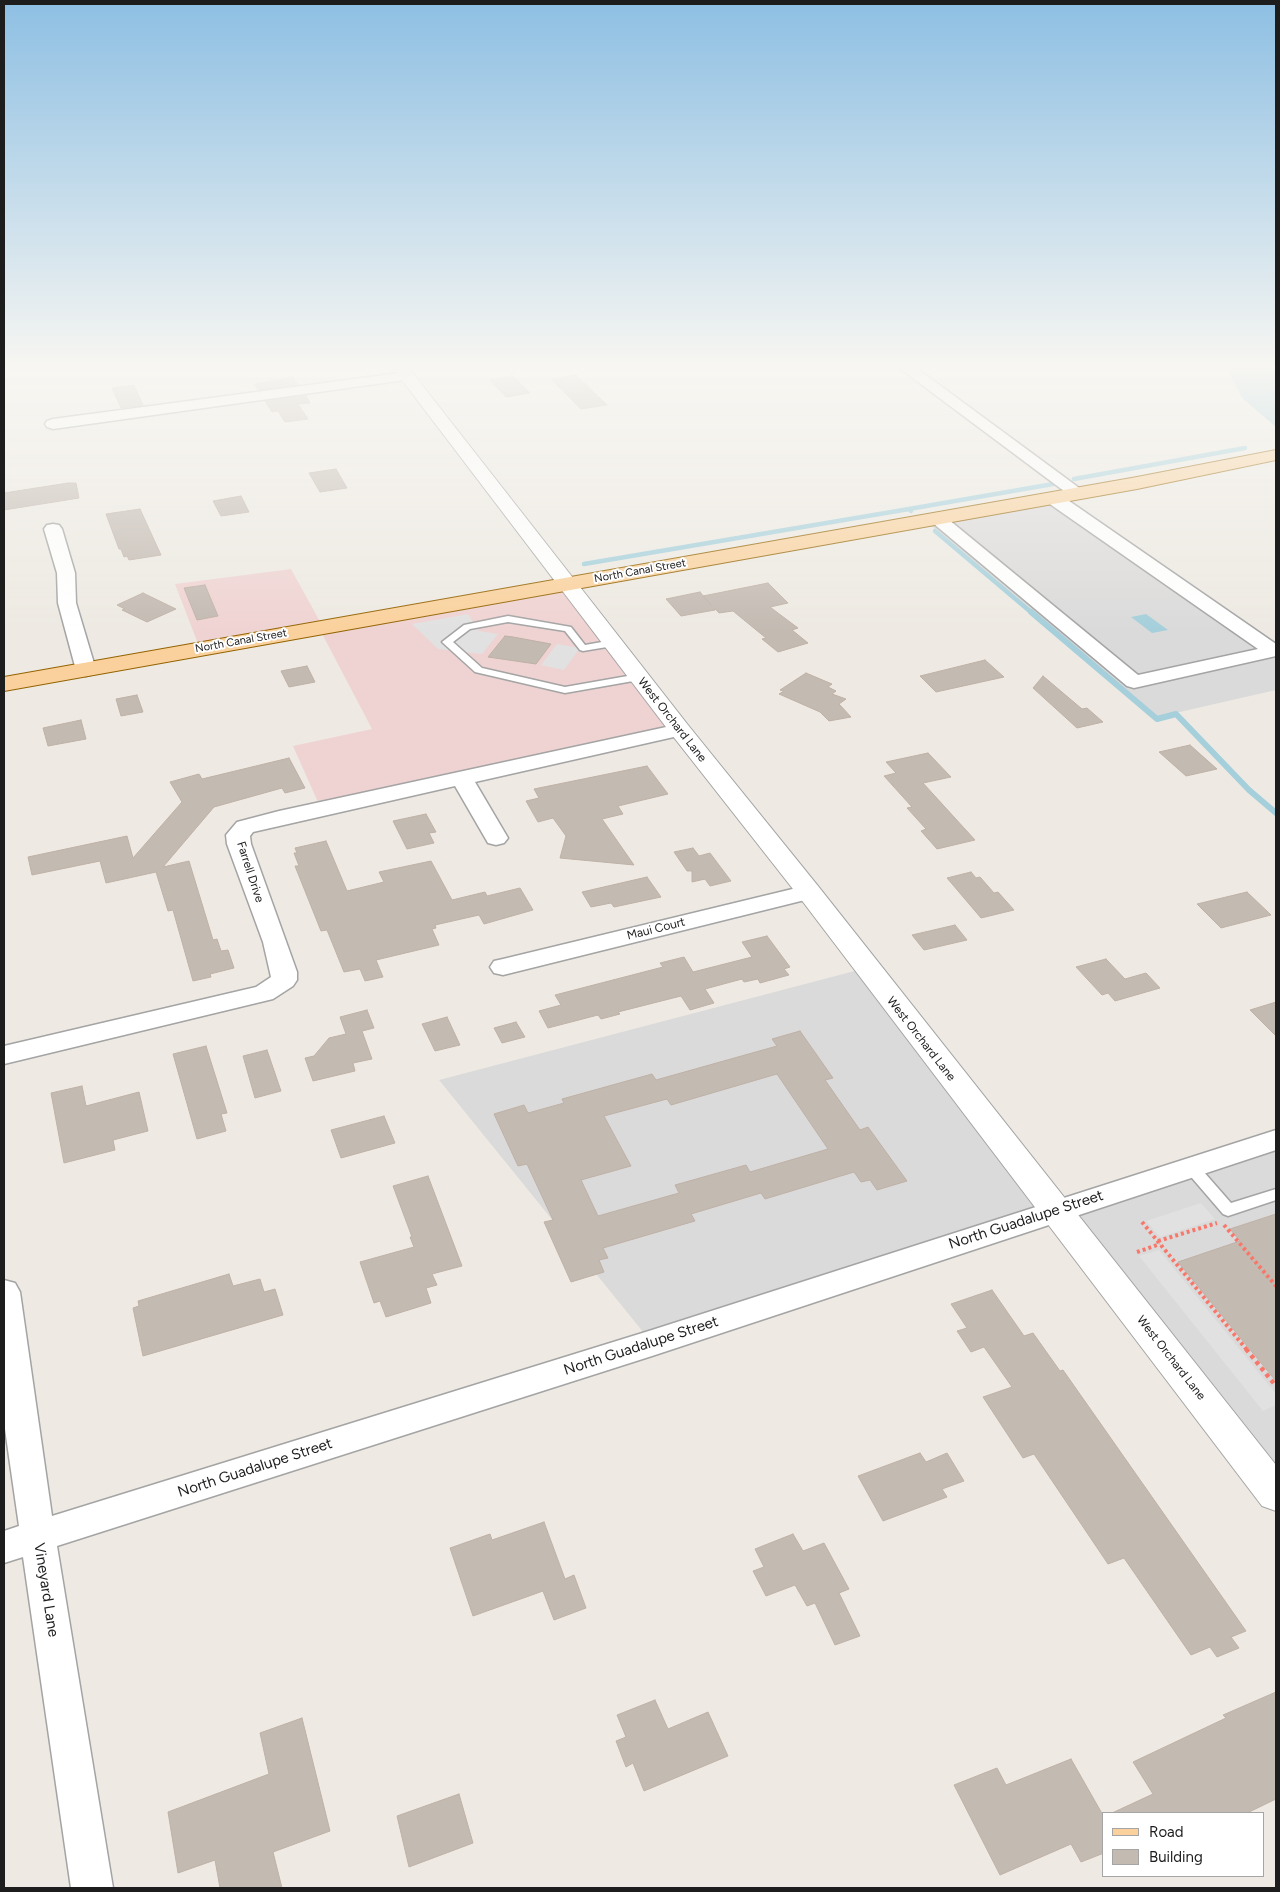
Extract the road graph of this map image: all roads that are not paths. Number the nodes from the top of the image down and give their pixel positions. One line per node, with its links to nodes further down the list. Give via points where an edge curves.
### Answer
1 (467, 455): 8 (street, West Orchard Lane)
2 (1026, 455): 4 (street)
3 (1273, 456): 4 (main road, North Canal Street)
4 (1078, 493): 5 (main road, North Canal Street)
5 (1054, 498): 6 (main road, North Canal Street); 6 (street, via 1274,651 1134,682)
6 (937, 519): 8 (main road, North Canal Street)
7 (53, 529): 10 (street, via 66,574 67,603)
8 (566, 584): 9 (street, West Orchard Lane); 10 (main road, North Canal Street)
9 (613, 643): 11 (street, West Orchard Lane); 11 (lane, via 583,648 568,629 508,619 467,627 447,642 479,670 565,690)
10 (86, 670): 12 (main road, North Canal Street)
11 (639, 677): 13 (street, West Orchard Lane)
12 (4, 684)
13 (680, 730): 14 (street, Farrell Drive); 16 (street, West Orchard Lane)
14 (462, 779): 15 (street); 18 (street, Farrell Drive, via 263,822 240,831 239,844 245,865 284,972 284,980 279,984 264,993)
15 (496, 838)
16 (809, 892): 17 (street, Maui Court); 22 (street, West Orchard Lane)
17 (503, 967)
18 (4, 1054)
19 (1276, 1140): 20 (street, North Guadalupe Street)
20 (1191, 1167): 21 (lane, via 1228,1210); 22 (street, North Guadalupe Street)
21 (1276, 1194)
22 (1056, 1210): 24 (street, West Orchard Lane); 25 (street, North Guadalupe Street, via 652,1343)
23 (4, 1292): 25 (street, Vineyard Lane)
24 (1276, 1494)
25 (38, 1537): 26 (street, North Guadalupe Street); 27 (street, Vineyard Lane)
26 (4, 1548)
27 (92, 1888)

